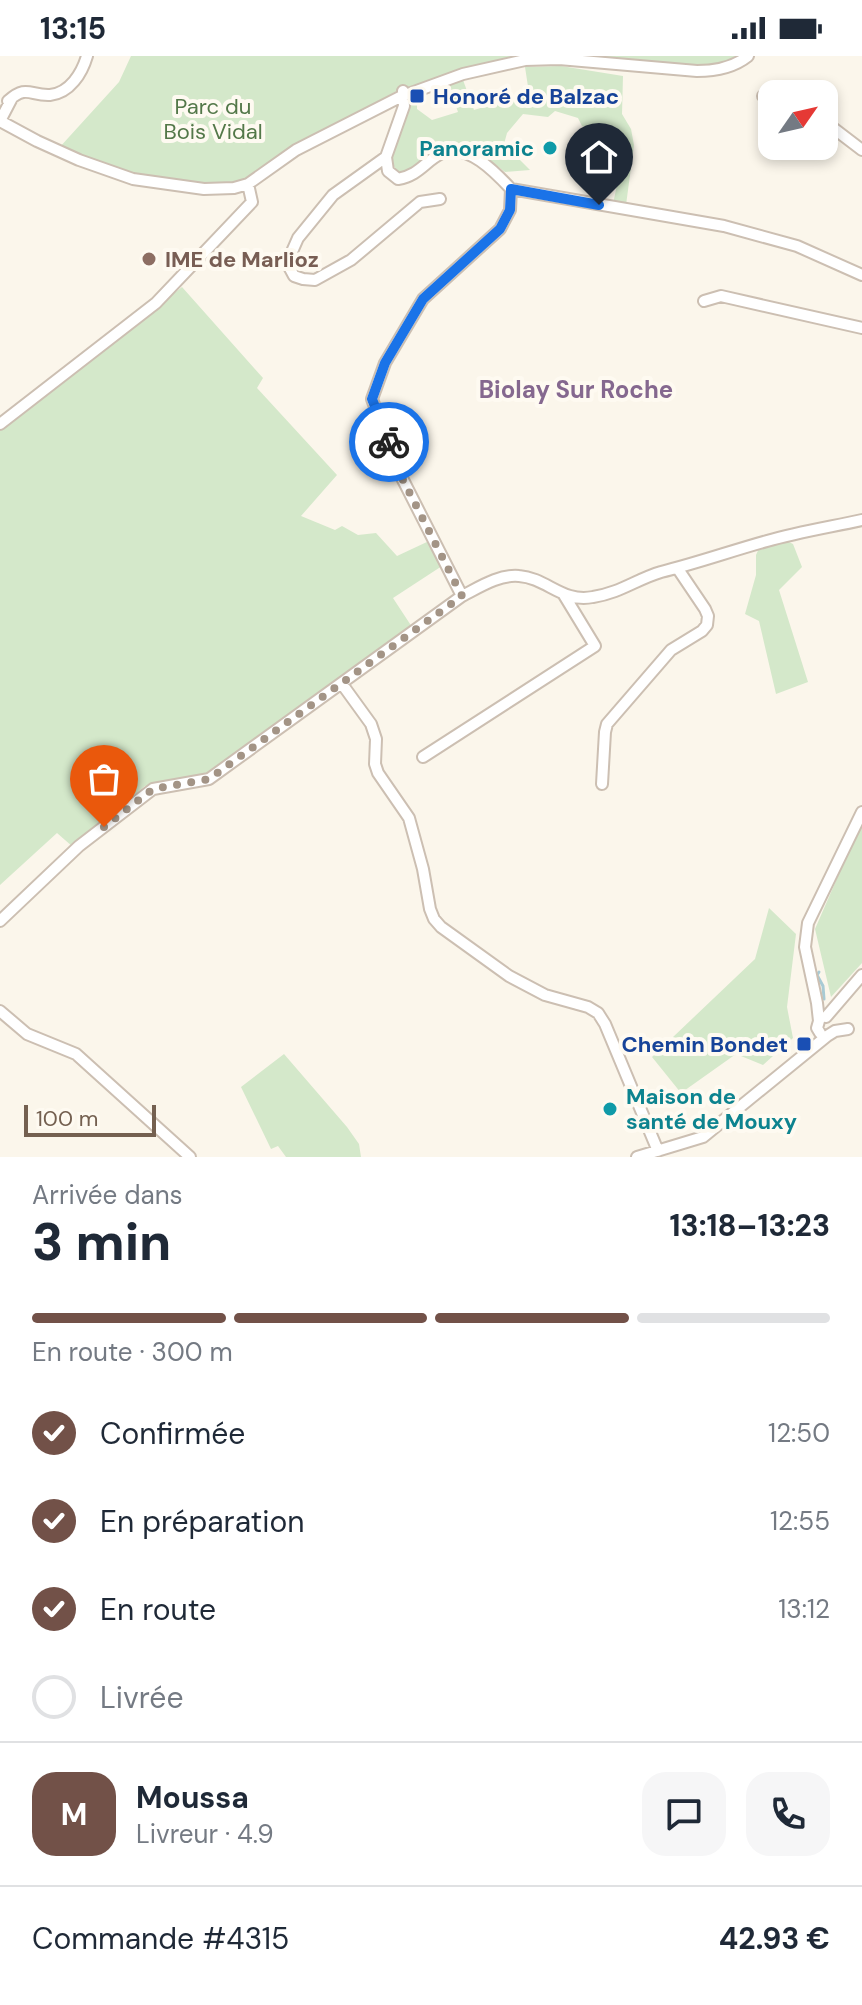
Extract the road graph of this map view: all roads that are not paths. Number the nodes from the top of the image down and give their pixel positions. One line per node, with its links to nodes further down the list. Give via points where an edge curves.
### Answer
1 (87, 56): 4 (street, via 78,77 63,89 50,95 22,92)
2 (748, 56): 3 (street, via 728,68 697,71 525,60 463,74)
3 (402, 97): 9 (street); 10 (street, via 296,150)
4 (12, 98): 5 (street); 6 (street)
5 (0, 108)
6 (0, 121): 10 (street, via 44,145 133,179 204,189)
7 (838, 132): 8 (street)
8 (862, 150)
9 (386, 157): 11 (street, via 388,171 398,179 410,177 443,153 458,151 486,163); 12 (street, via 333,195 298,238 287,263 294,276 315,280 351,260 420,202)
10 (247, 186): 16 (street, via 252,202 156,303)
11 (511, 189): 13 (street, via 724,226 797,246); 20 (street, via 510,210 500,229 423,299 385,363 372,399 398,470)
12 (440, 199)
13 (862, 275)
14 (704, 301): 15 (street, via 721,296)
15 (862, 328)
16 (0, 424)
17 (862, 520): 18 (street)
18 (678, 569): 19 (street, via 604,595); 23 (street, via 705,609 707,625 671,650 607,724)
19 (564, 595): 20 (street, via 519,576); 22 (street, via 595,646)
20 (462, 596): 21 (street)
21 (342, 684): 25 (street, via 209,779 153,789 79,846); 30 (street, via 371,724 378,773 409,818 434,919 509,976 598,1013)
22 (423, 757)
23 (602, 784)
24 (862, 812): 28 (street, via 808,923 805,947)
25 (0, 921)
26 (862, 975): 28 (street, via 834,1006)
27 (0, 1011): 31 (street, via 27,1034 76,1054)
28 (827, 1025): 29 (street); 30 (street, via 814,1047 703,1137)
29 (862, 1031)
30 (658, 1151): 32 (street)
31 (190, 1157)
32 (637, 1157)

